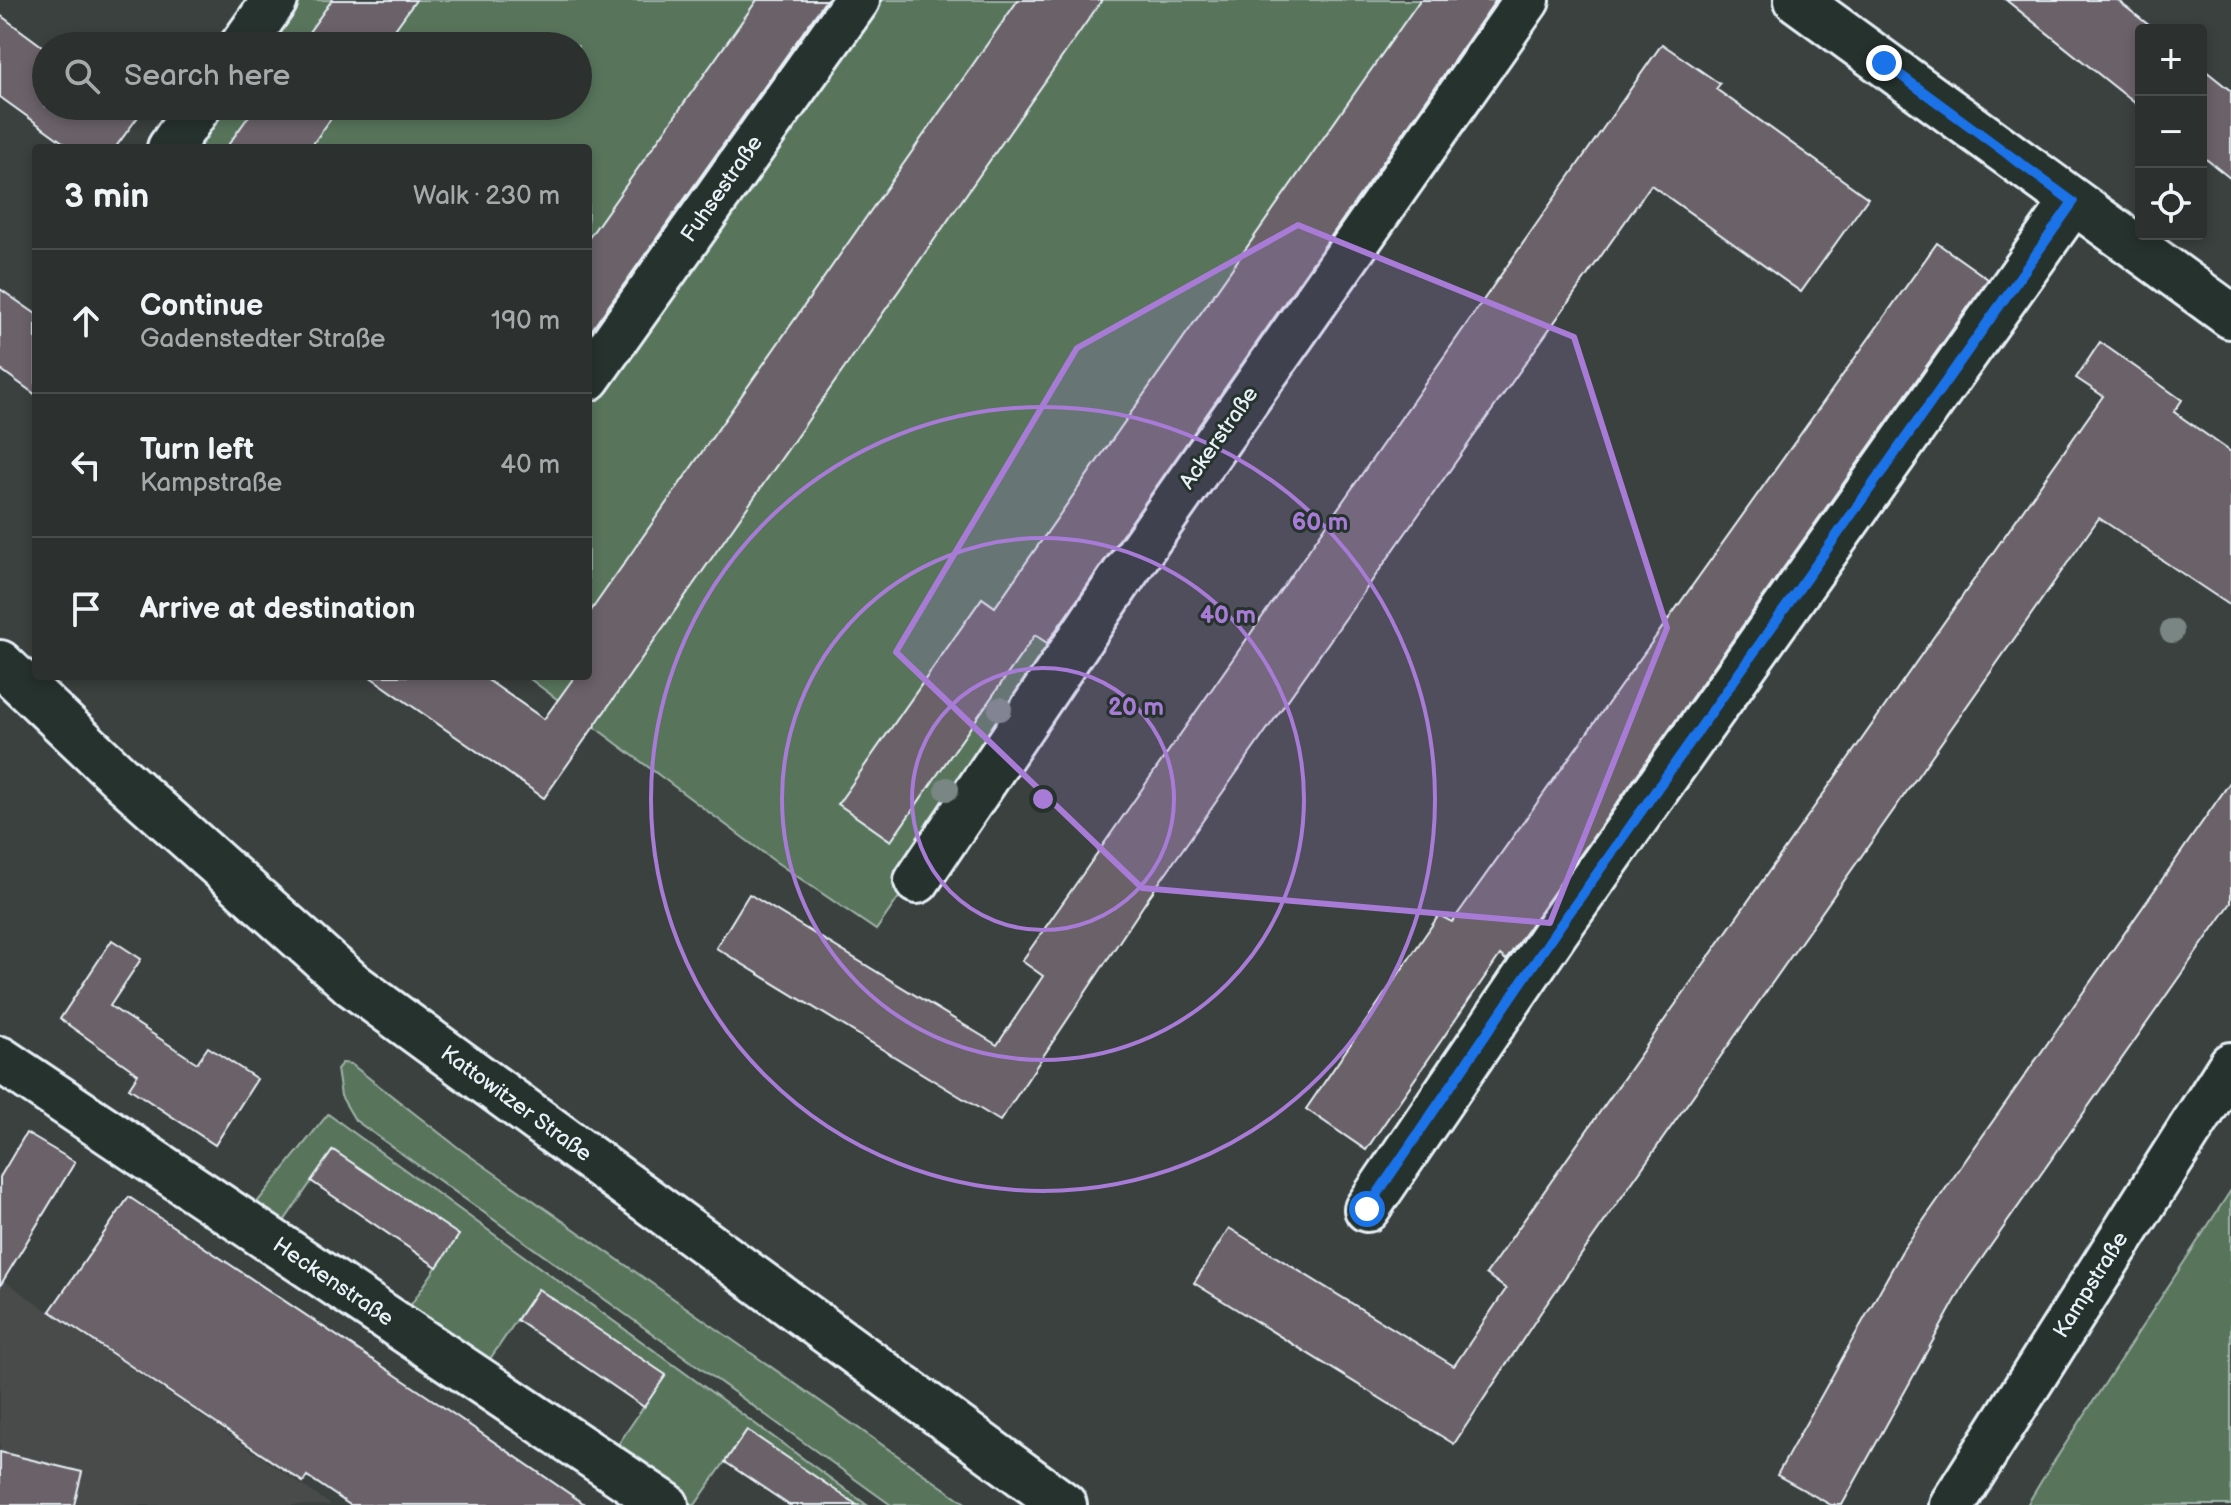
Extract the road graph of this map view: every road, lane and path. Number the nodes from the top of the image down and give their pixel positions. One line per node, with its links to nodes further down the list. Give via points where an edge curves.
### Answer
1 (275, 0): 5 (street)
2 (857, 0): 10 (street, Fuhsestraße)
3 (1527, 0): 12 (street, Ackerstraße, via 1113,590)
4 (1797, 0): 8 (street)
5 (252, 32)
6 (189, 120): 7 (street)
7 (173, 144)
8 (2073, 202): 9 (street); 15 (street, via 1557,930)
9 (2231, 316)
10 (592, 372)
11 (0, 663): 17 (street, Kattowitzer Straße, via 353,985)
12 (917, 881)
13 (0, 1059): 16 (street, Heckenstraße)
14 (2231, 1065): 18 (street, Kampstraße)
15 (1367, 1209)
16 (666, 1505)
17 (1064, 1505)
18 (1952, 1505)

